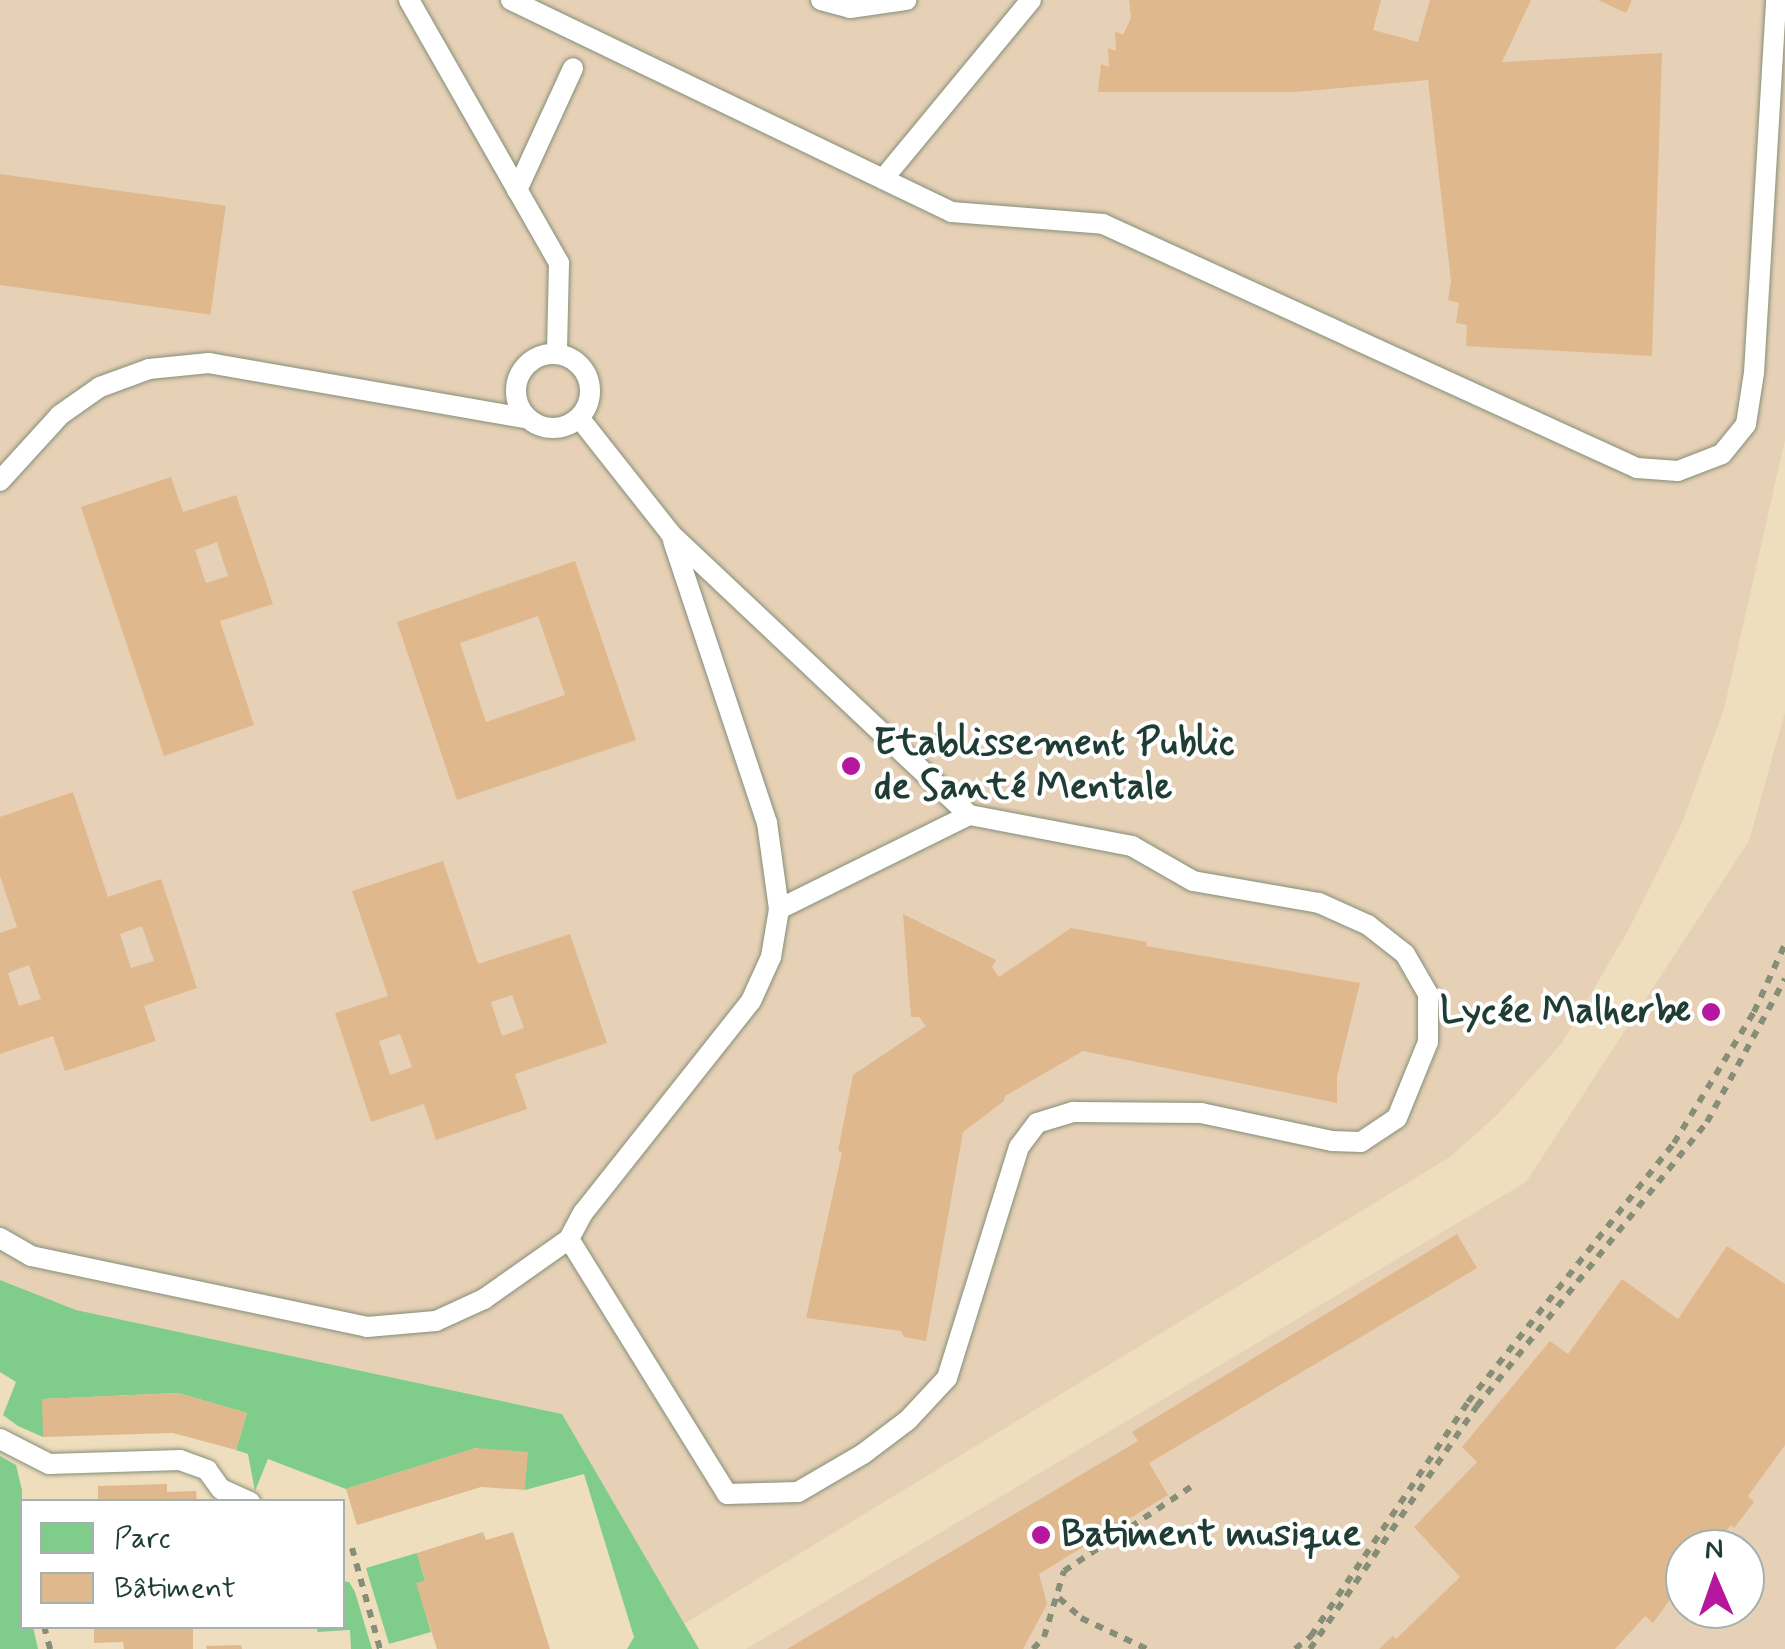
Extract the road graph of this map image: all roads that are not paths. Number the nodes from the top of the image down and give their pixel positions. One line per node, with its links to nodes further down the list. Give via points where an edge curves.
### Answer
1 (511, 0): 8 (lane)
2 (821, 0): 3 (lane, via 850,8)
3 (906, 0)
4 (1030, 0): 8 (lane)
5 (1776, 0): 8 (lane, via 1746,424 1722,454 1678,472 1637,468 1103,224 952,212)
6 (419, 6): 9 (lane)
7 (573, 68): 9 (lane)
8 (883, 178)
9 (517, 190): 10 (lane, via 558,262)
10 (557, 353): 11 (lane, via 522,370 514,394); 12 (lane, via 577,360 593,387)
11 (525, 418): 12 (lane, via 551,431); 13 (lane, via 209,363 149,369 100,386 60,415)
12 (582, 420): 14 (lane)
13 (0, 481)
14 (671, 534): 15 (lane); 16 (lane, via 768,823)
15 (968, 814): 16 (lane); 18 (lane, via 1132,846 1193,881 1319,903 1368,924 1405,954 1428,994 1428,1042 1396,1118 1361,1142 1201,1113 1092,1110 1037,1122 1019,1147 947,1378 878,1443 798,1492 728,1494)
16 (779, 909): 18 (lane, via 771,958 751,1001)
17 (0, 1238): 18 (lane, via 31,1256 366,1327 436,1321 484,1300)
18 (568, 1239)
19 (0, 1439): 20 (lane, via 50,1464 180,1460 207,1470)
20 (221, 1495)

